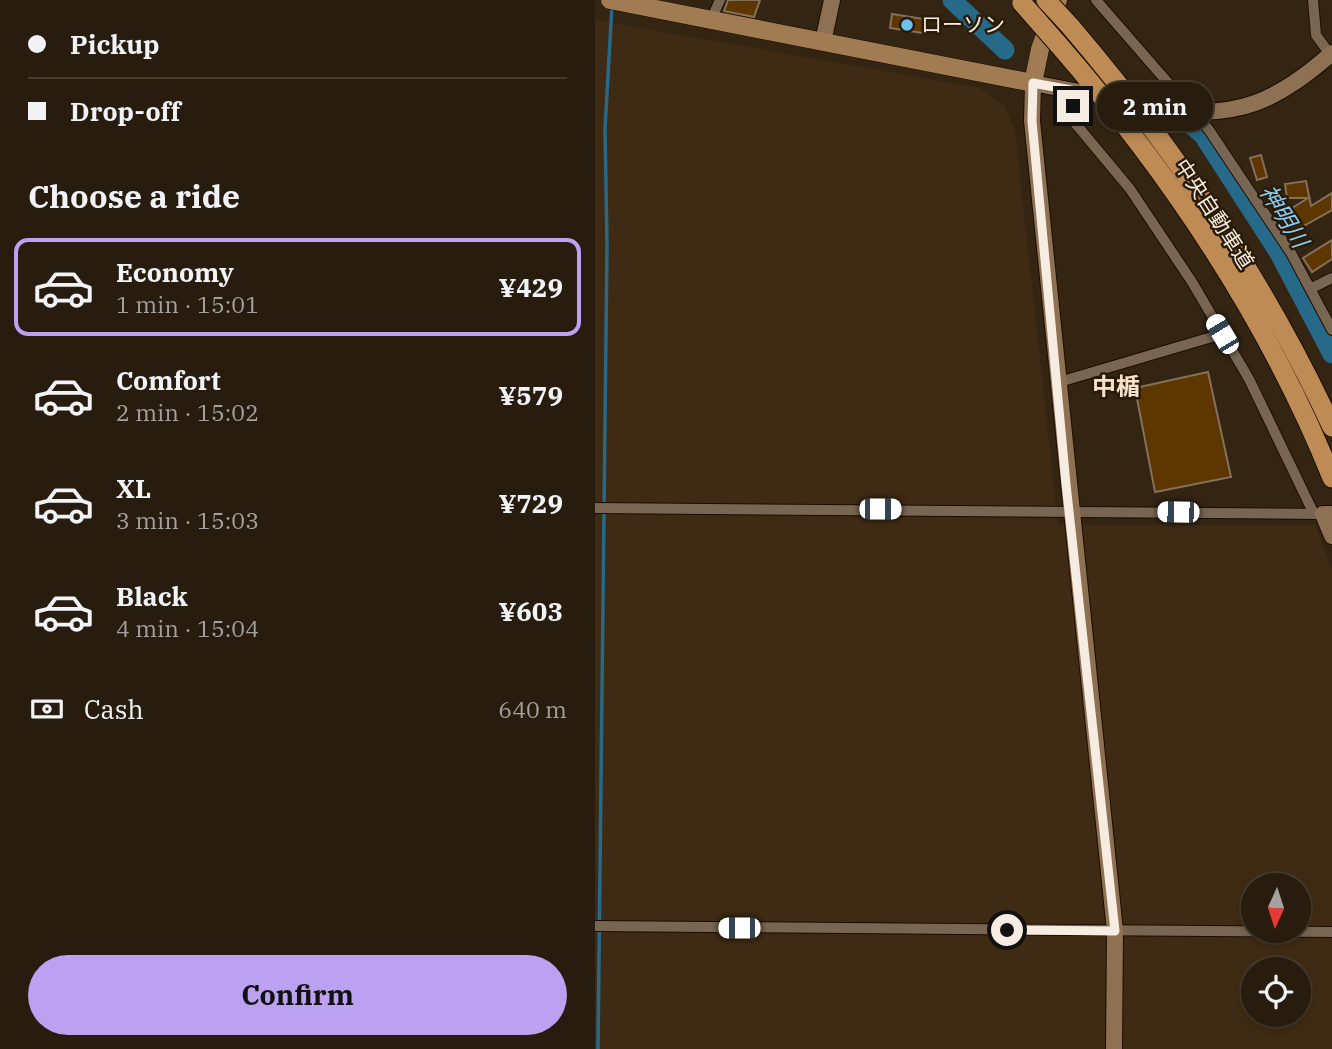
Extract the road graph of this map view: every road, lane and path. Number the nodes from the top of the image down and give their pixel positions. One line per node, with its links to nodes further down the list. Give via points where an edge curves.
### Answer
1 (720, 0): 9 (street)
2 (832, 0): 10 (street)
3 (1047, 0): 21 (highway, 中央自動車道, bridge, via 1116,80 1209,205 1280,323)
4 (1058, 0): 12 (main road)
5 (1096, 0): 15 (street)
6 (1313, 0): 11 (street, via 1317,35)
7 (616, 1): 9 (main road)
8 (1020, 1): 22 (highway, 中央自動車道, bridge, via 1139,143 1222,264 1294,395)
9 (711, 20): 10 (main road)
10 (823, 42): 12 (main road)
11 (1331, 55): 15 (street, via 1307,76 1266,100 1232,110)
12 (1033, 83): 13 (street); 20 (street, via 1032,121)
13 (1077, 91): 19 (street, via 1075,123 1130,189)
14 (1164, 108): 15 (street)
15 (1192, 113): 17 (street, via 1209,130)
16 (1332, 278): 17 (street)
17 (1312, 288): 18 (street)
18 (1332, 330)
19 (1222, 334): 20 (street); 25 (street)
20 (1056, 383): 24 (street)
21 (1332, 427)
22 (1332, 478)
23 (596, 508): 24 (street)
24 (1069, 510): 25 (street); 28 (street)
25 (1323, 514): 26 (street)
26 (1332, 536)
27 (600, 927): 28 (street)
28 (1115, 931): 29 (street); 30 (street)
29 (1332, 932)
30 (1114, 1049)

